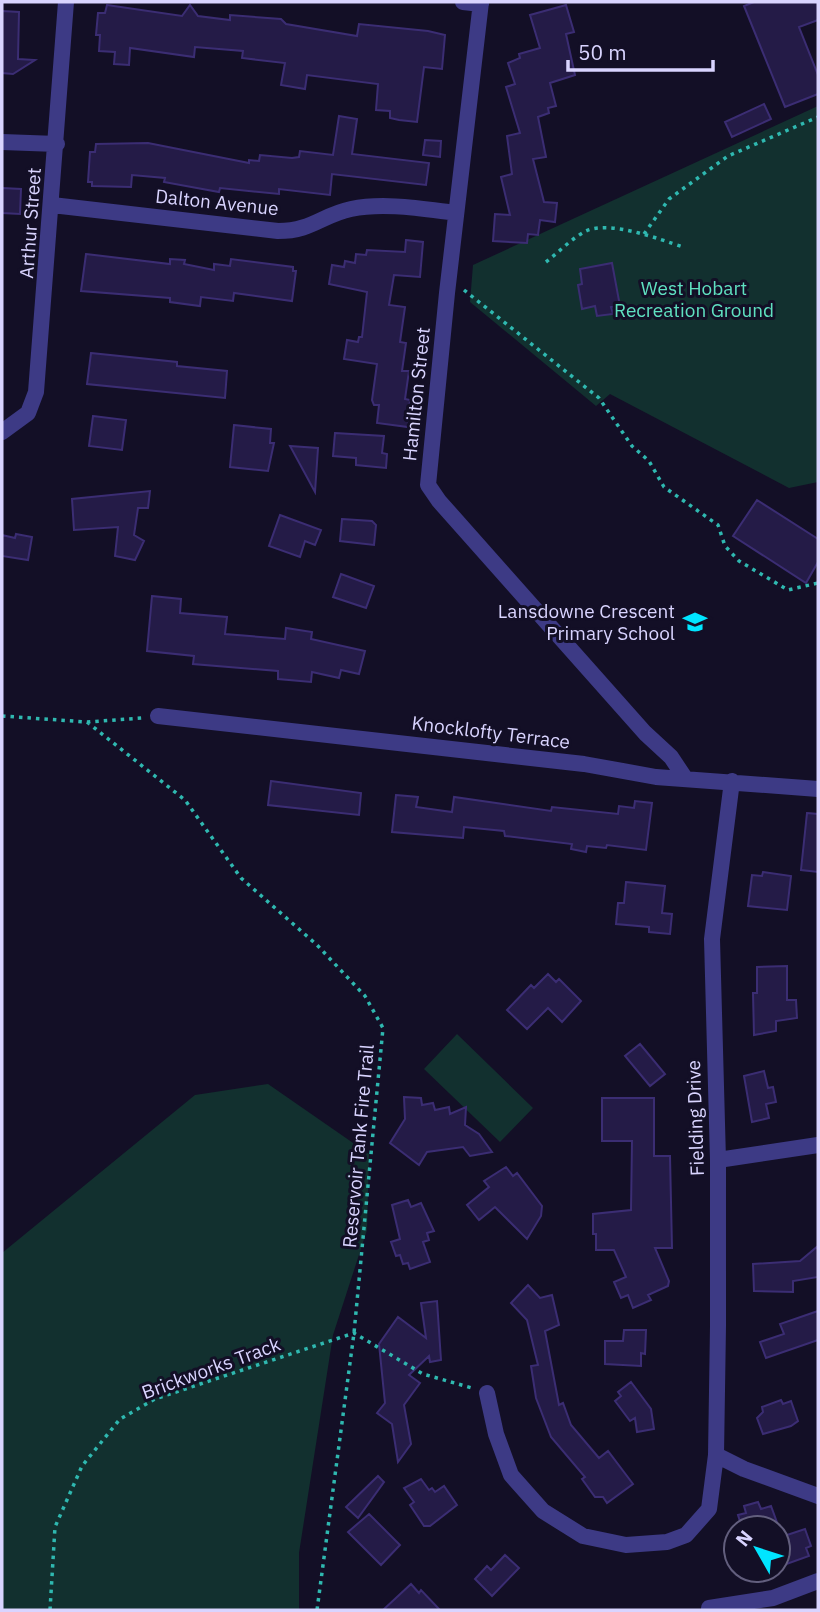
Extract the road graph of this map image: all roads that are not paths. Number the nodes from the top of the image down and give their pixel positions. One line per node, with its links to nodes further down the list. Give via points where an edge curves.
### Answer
1 (66, 2): 5 (street, Arthur Street)
2 (463, 2): 3 (street)
3 (481, 3): 7 (street, Hamilton Street)
4 (2, 142): 5 (street)
5 (57, 144): 6 (street, Arthur Street)
6 (52, 205): 7 (street, Dalton Avenue, via 278,230 299,230 349,209 373,206); 8 (street, Arthur Street, via 36,392 28,413)
7 (456, 213): 10 (street, Hamilton Street, via 428,485)
8 (2, 432)
9 (158, 716): 10 (street, Knocklofty Terrace)
10 (685, 778): 11 (street, Knocklofty Terrace)
11 (733, 781): 12 (street, Knocklofty Terrace); 14 (street, Fielding Drive, via 712,939)
12 (818, 789)
13 (818, 1145): 14 (street)
14 (719, 1160): 16 (street, Fielding Drive)
15 (487, 1393): 16 (street, Fielding Drive, via 511,1475 543,1511 583,1536 603,1542 648,1545 686,1535 709,1509)
16 (716, 1455): 17 (street)
17 (818, 1496)
18 (818, 1581): 19 (street, via 773,1598)
19 (709, 1608)

